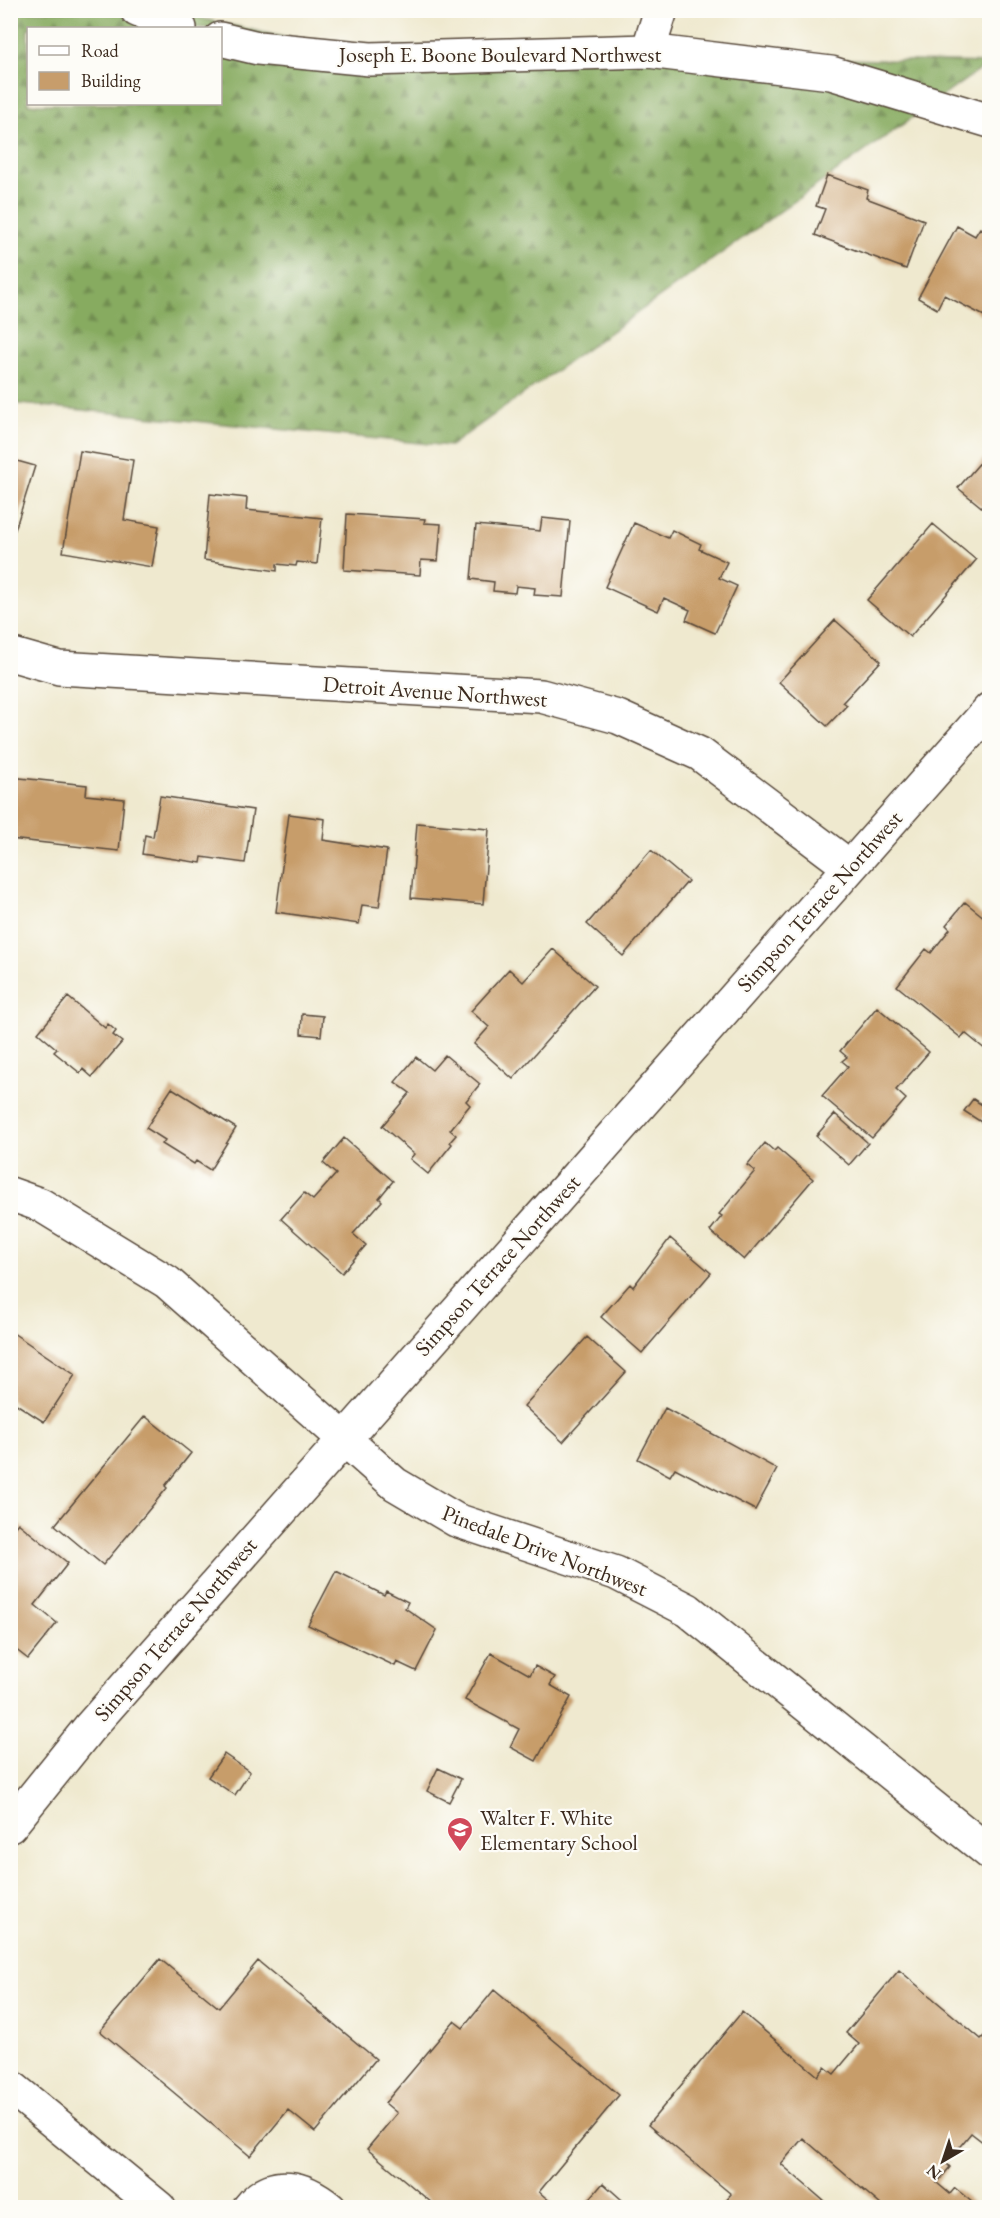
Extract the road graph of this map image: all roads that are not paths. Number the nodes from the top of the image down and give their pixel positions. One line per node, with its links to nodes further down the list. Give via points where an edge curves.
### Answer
1 (137, 10): 3 (street)
2 (661, 10): 5 (street)
3 (178, 27)
4 (222, 39): 5 (street, Joseph E. Boone Boulevard Northwest, via 258,48 370,59)
5 (648, 51): 6 (street, Joseph E. Boone Boulevard Northwest, via 831,73)
6 (990, 121)
7 (10, 654): 9 (street, Detroit Avenue Northwest, via 59,668 541,696 618,717 700,754)
8 (990, 709): 9 (street, Simpson Terrace Northwest)
9 (850, 867): 11 (street, Simpson Terrace Northwest)
10 (10, 1194): 11 (street, Pinedale Drive Northwest, via 41,1205 168,1282)
11 (342, 1439): 12 (street, Simpson Terrace Northwest, via 89,1728); 13 (street, Pinedale Drive Northwest, via 395,1484 456,1520 616,1573 688,1610)
12 (10, 1826)
13 (990, 1853)
14 (10, 2086): 15 (street)
15 (159, 2208)
16 (249, 2208): 17 (street, via 255,2200 282,2187 312,2193)
17 (330, 2208)

